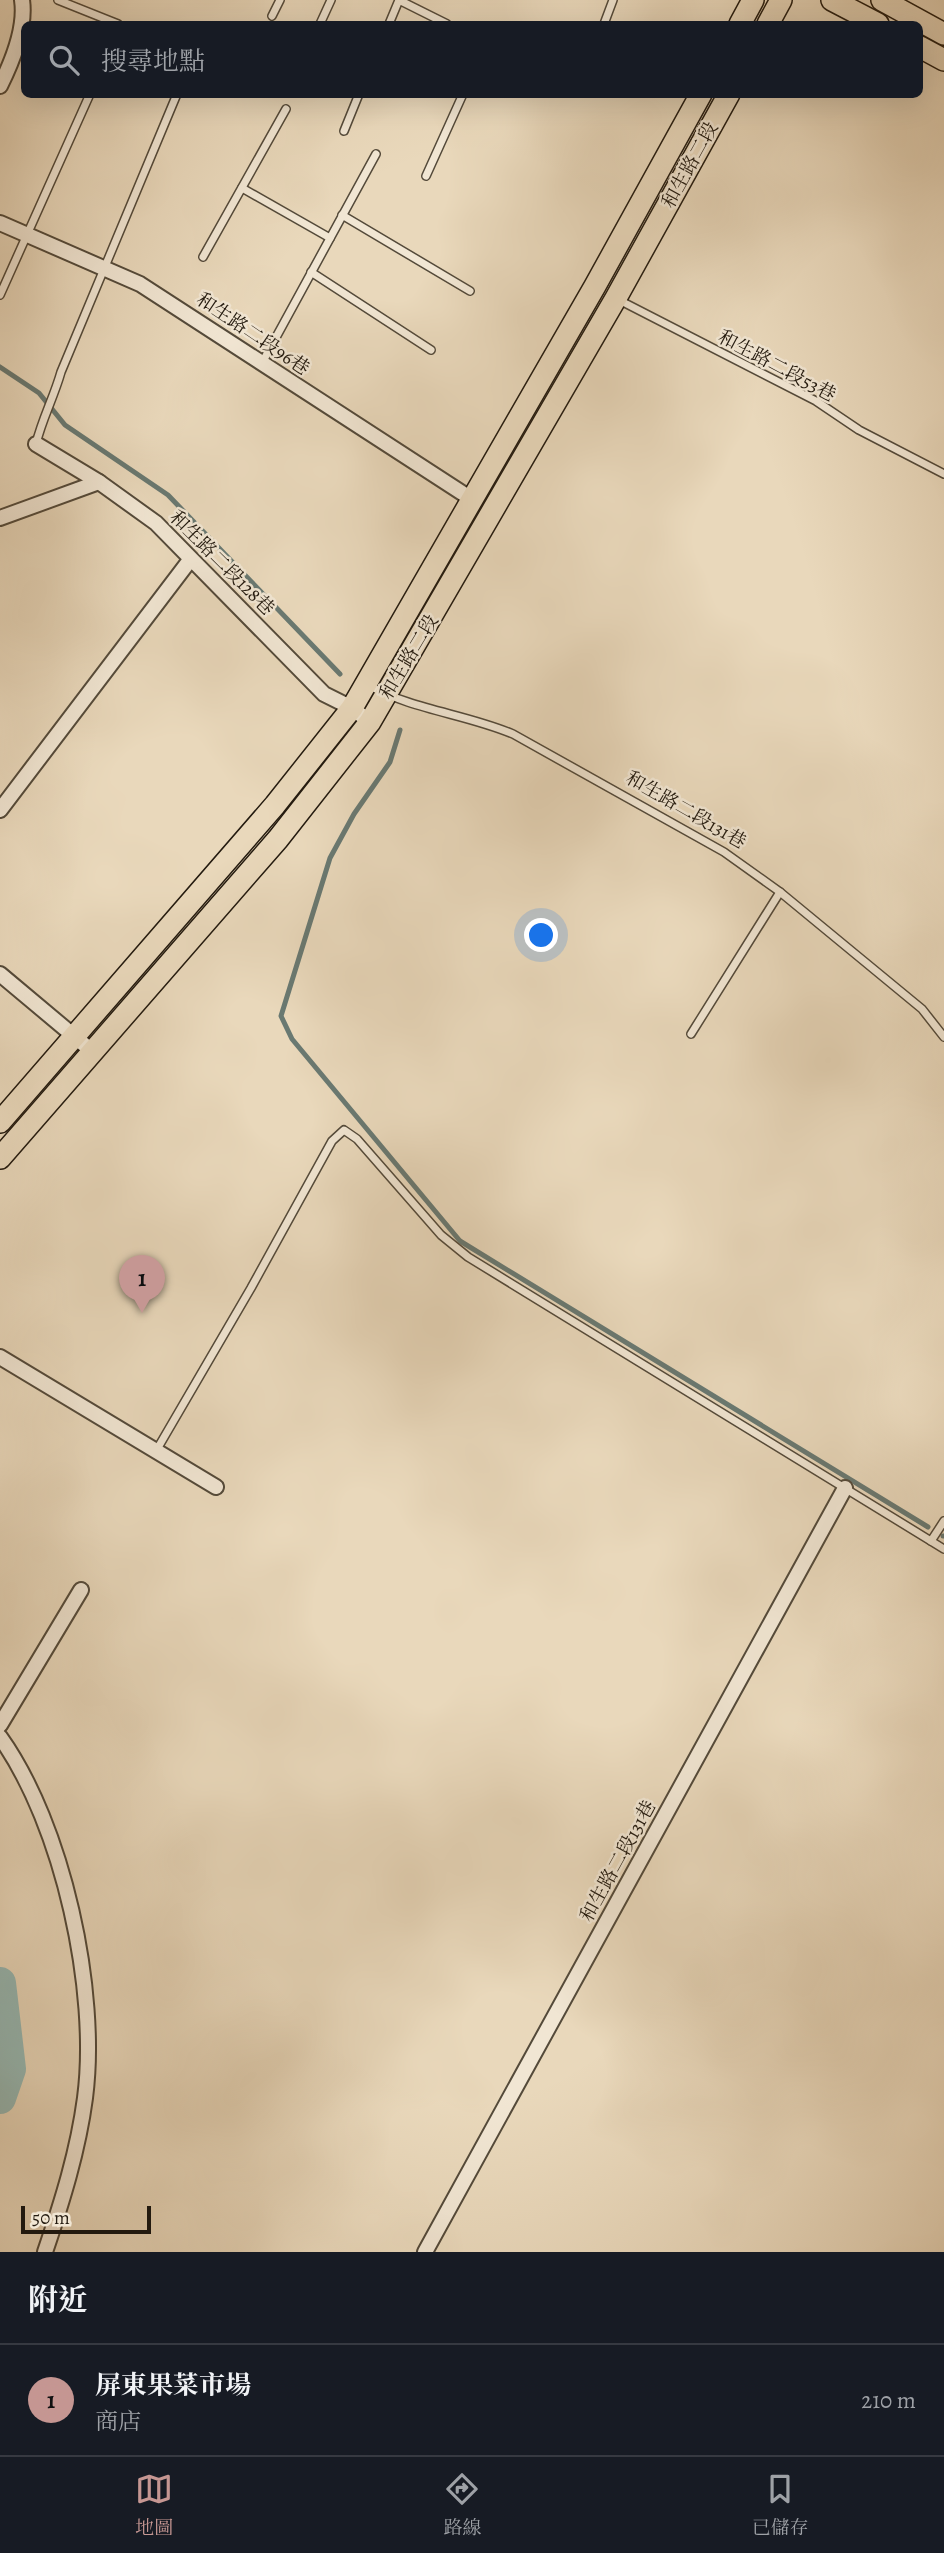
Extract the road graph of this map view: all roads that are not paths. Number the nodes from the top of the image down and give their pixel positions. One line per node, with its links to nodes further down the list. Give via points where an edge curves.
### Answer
1 (22, 0): 25 (street, via 9,68)
2 (58, 0): 12 (lane)
3 (280, 0): 11 (lane)
4 (331, 0): 13 (lane)
5 (399, 0): 14 (lane); 15 (lane)
6 (614, 0): 16 (lane)
7 (753, 0): 17 (main road)
8 (781, 0): 18 (main road)
9 (832, 0): 19 (main road)
10 (881, 0): 20 (main road)
11 (272, 16)
12 (110, 21)
13 (321, 21)
14 (390, 21)
15 (441, 21)
16 (605, 21)
17 (742, 21)
18 (770, 21)
19 (872, 21)
20 (920, 21)
21 (923, 23): 22 (main road)
22 (944, 34)
23 (923, 49): 24 (main road)
24 (944, 60)
25 (0, 86)
26 (88, 98): 39 (lane)
27 (175, 98): 42 (lane)
28 (357, 98): 33 (lane)
29 (461, 98): 35 (lane)
30 (699, 98): 44 (main road, 和生路二段)
31 (727, 98): 47 (main road, 和生路二段)
32 (286, 109): 36 (lane)
33 (344, 131)
34 (376, 154): 37 (lane)
35 (426, 176)
36 (242, 188): 40 (lane); 41 (lane)
37 (342, 215): 40 (lane); 45 (lane)
38 (0, 223): 39 (street, 和生路二段96巷)
39 (29, 236): 42 (street, 和生路二段96巷); 46 (lane)
40 (330, 238): 43 (lane)
41 (203, 257)
42 (106, 268): 49 (street, 和生路二段96巷, via 141,284); 50 (lane)
43 (311, 272): 48 (lane); 49 (lane)
44 (595, 286): 47 (lane, 和生路二段53巷); 53 (main road, 和生路二段)
45 (470, 291)
46 (0, 295)
47 (616, 298): 51 (lane, 和生路二段53巷, via 816,401 859,430); 57 (main road, 和生路二段)
48 (431, 350)
49 (262, 362): 53 (street, 和生路二段96巷)
50 (36, 444): 52 (street, 和生路二段128巷)
51 (944, 474)
52 (99, 482): 54 (street); 55 (street, 和生路二段128巷, via 156,523)
53 (473, 499): 56 (main road, 和生路二段)
54 (0, 518)
55 (190, 560): 58 (street, 和生路二段128巷, via 324,694); 60 (street)
56 (367, 684): 57 (lane, 和生路二段131巷); 58 (main road, 和生路二段)
57 (386, 695): 59 (main road, 和生路二段); 61 (lane, 和生路二段131巷, via 480,720 513,734 724,852)
58 (352, 708): 59 (street, 和生路二段128巷); 64 (main road, 和生路二段, via 275,805)
59 (370, 722): 66 (main road, 和生路二段, via 278,839)
60 (0, 810)
61 (780, 892): 63 (lane); 65 (lane, 和生路二段131巷, via 922,1009)
62 (0, 974): 64 (street)
63 (691, 1034)
64 (74, 1037): 66 (street); 67 (main road, 和生路二段)
65 (944, 1037)
66 (93, 1052): 68 (main road, 和生路二段)
67 (0, 1122)
68 (0, 1158)
69 (0, 1357): 70 (street)
70 (156, 1451): 71 (street); 72 (lane, via 332,1141 344,1130 357,1139 441,1236 468,1257)
71 (216, 1487)
72 (845, 1488): 74 (lane); 80 (street, 和生路二段131巷)
73 (944, 1521): 74 (lane)
74 (931, 1541): 75 (lane)
75 (944, 1549)
76 (81, 1590): 77 (street)
77 (0, 1725)
78 (0, 1737): 79 (street, via 41,1816 67,1891 87,2019 85,2098 67,2186)
79 (46, 2252)
80 (425, 2252)

